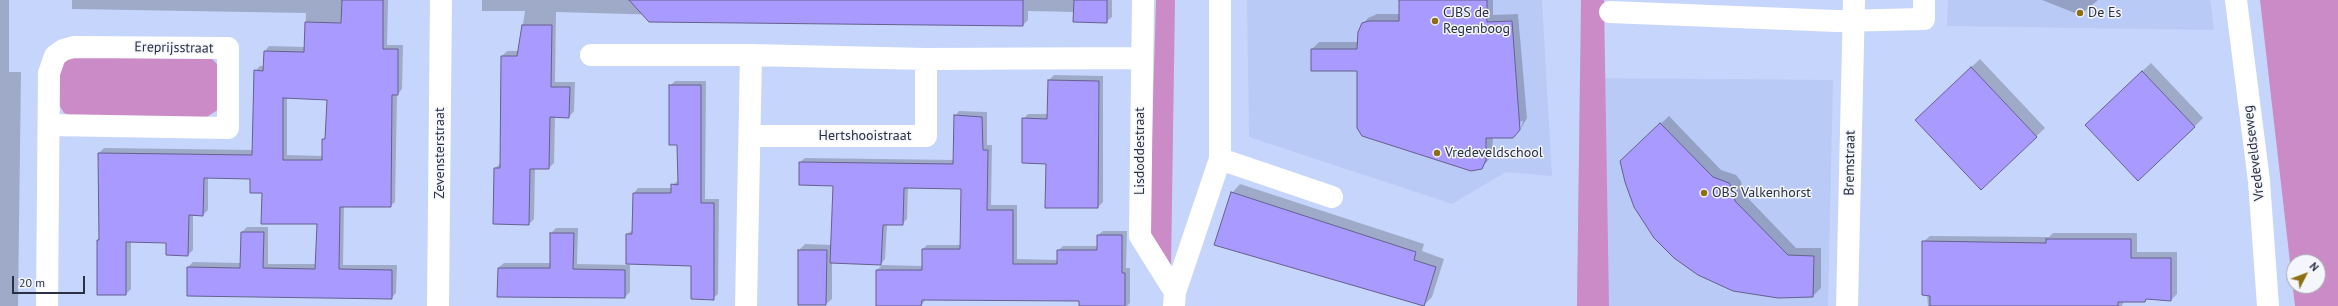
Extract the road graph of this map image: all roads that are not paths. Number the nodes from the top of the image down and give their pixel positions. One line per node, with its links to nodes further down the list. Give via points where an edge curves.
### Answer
1 (441, 0): 18 (street, Zevensterstraat)
2 (1143, 0): 10 (street, Lisdoddestraat)
3 (1220, 0): 14 (street, Lisdoddestraat)
4 (1924, 0): 6 (street, via 1924,19)
5 (2236, 0): 21 (street, Vredeveldseweg, via 2259,181)
6 (1854, 10): 7 (street); 20 (street, Bremstraat)
7 (1610, 12)
8 (591, 55): 9 (street)
9 (751, 55): 11 (street); 13 (street)
10 (1141, 58): 11 (street); 16 (street, Lisdoddestraat, via 1140,236)
11 (926, 59): 13 (street, Hertshooistraat, via 926,136)
12 (50, 125): 12 (street, Ereprijsstraat, via 228,128 228,48 74,47 63,50 55,56 49,72); 17 (street, Ereprijsstraat)
13 (751, 136): 19 (street)
14 (1220, 159): 15 (street); 16 (street, Lisdoddestraat)
15 (1332, 197)
16 (1174, 299)
17 (47, 306)
18 (438, 306)
19 (746, 306)
20 (1847, 306)
21 (2268, 306)

